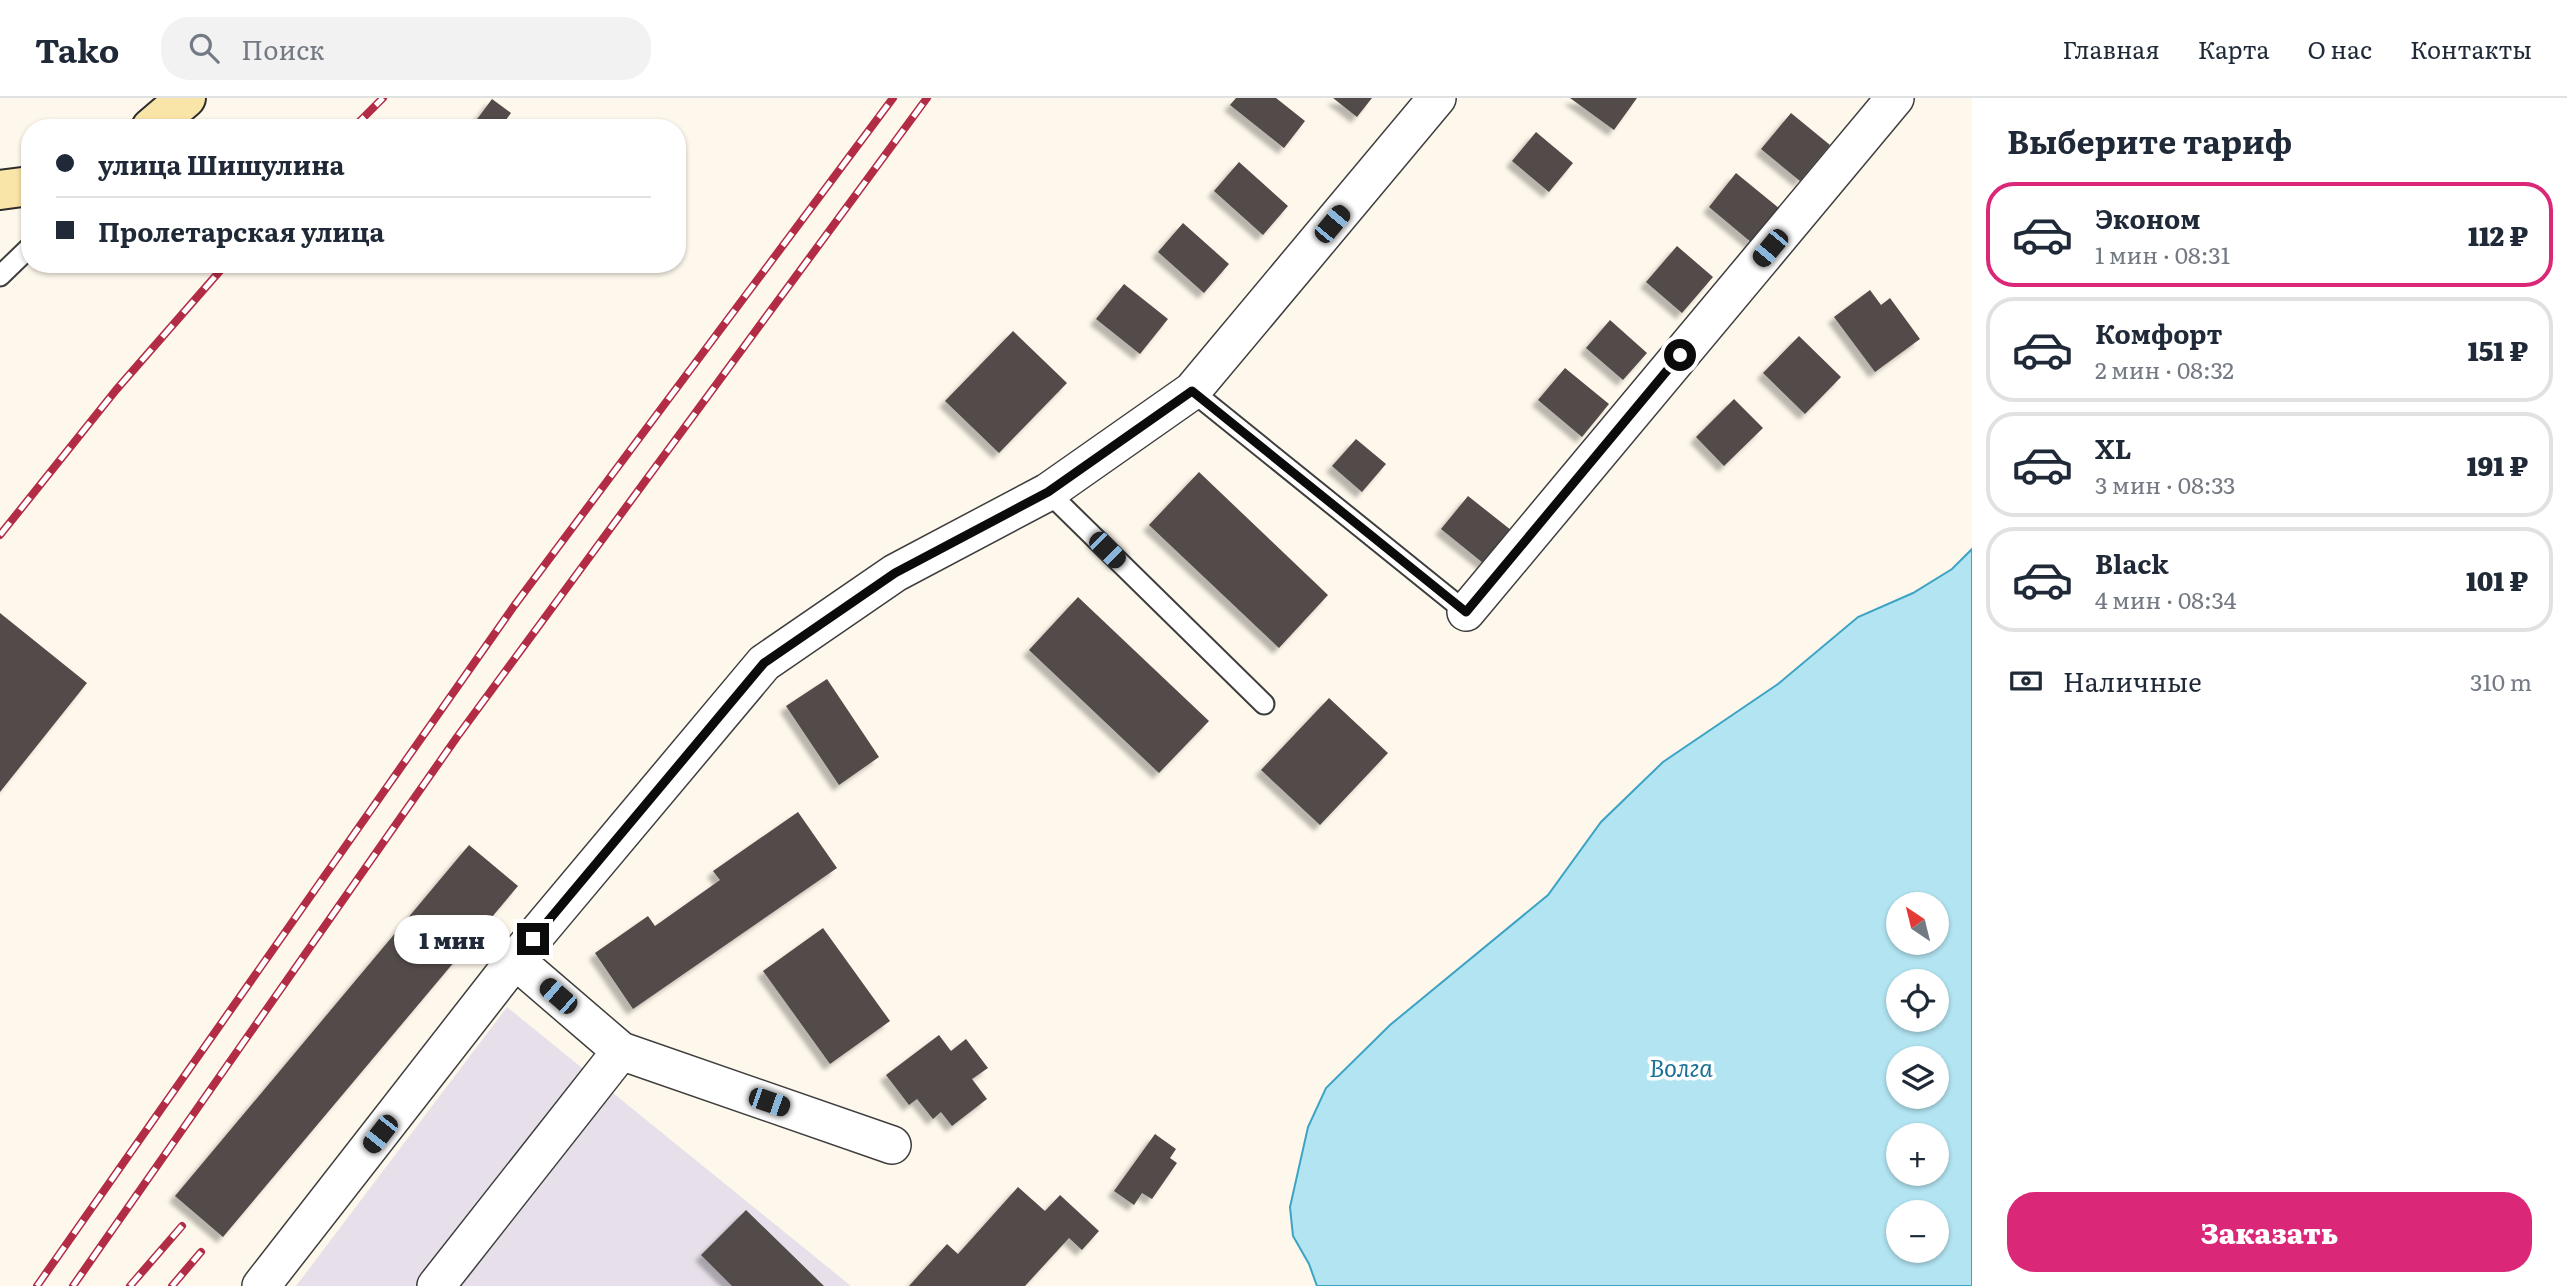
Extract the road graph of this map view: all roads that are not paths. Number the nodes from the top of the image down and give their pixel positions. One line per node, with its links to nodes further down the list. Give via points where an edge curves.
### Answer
1 (186, 98): 4 (main road)
2 (1437, 98): 9 (street)
3 (1895, 98): 11 (street)
4 (162, 119)
5 (21, 187): 6 (main road)
6 (0, 190)
7 (21, 256): 8 (lane)
8 (0, 276)
9 (1192, 391): 10 (street); 11 (lane)
10 (1048, 492): 12 (lane); 13 (street, via 895,573 764,663)
11 (1466, 612)
12 (1264, 704)
13 (515, 960): 14 (street); 16 (street)
14 (621, 1051): 15 (street); 17 (street)
15 (892, 1145)
16 (261, 1286)
17 (436, 1286)

